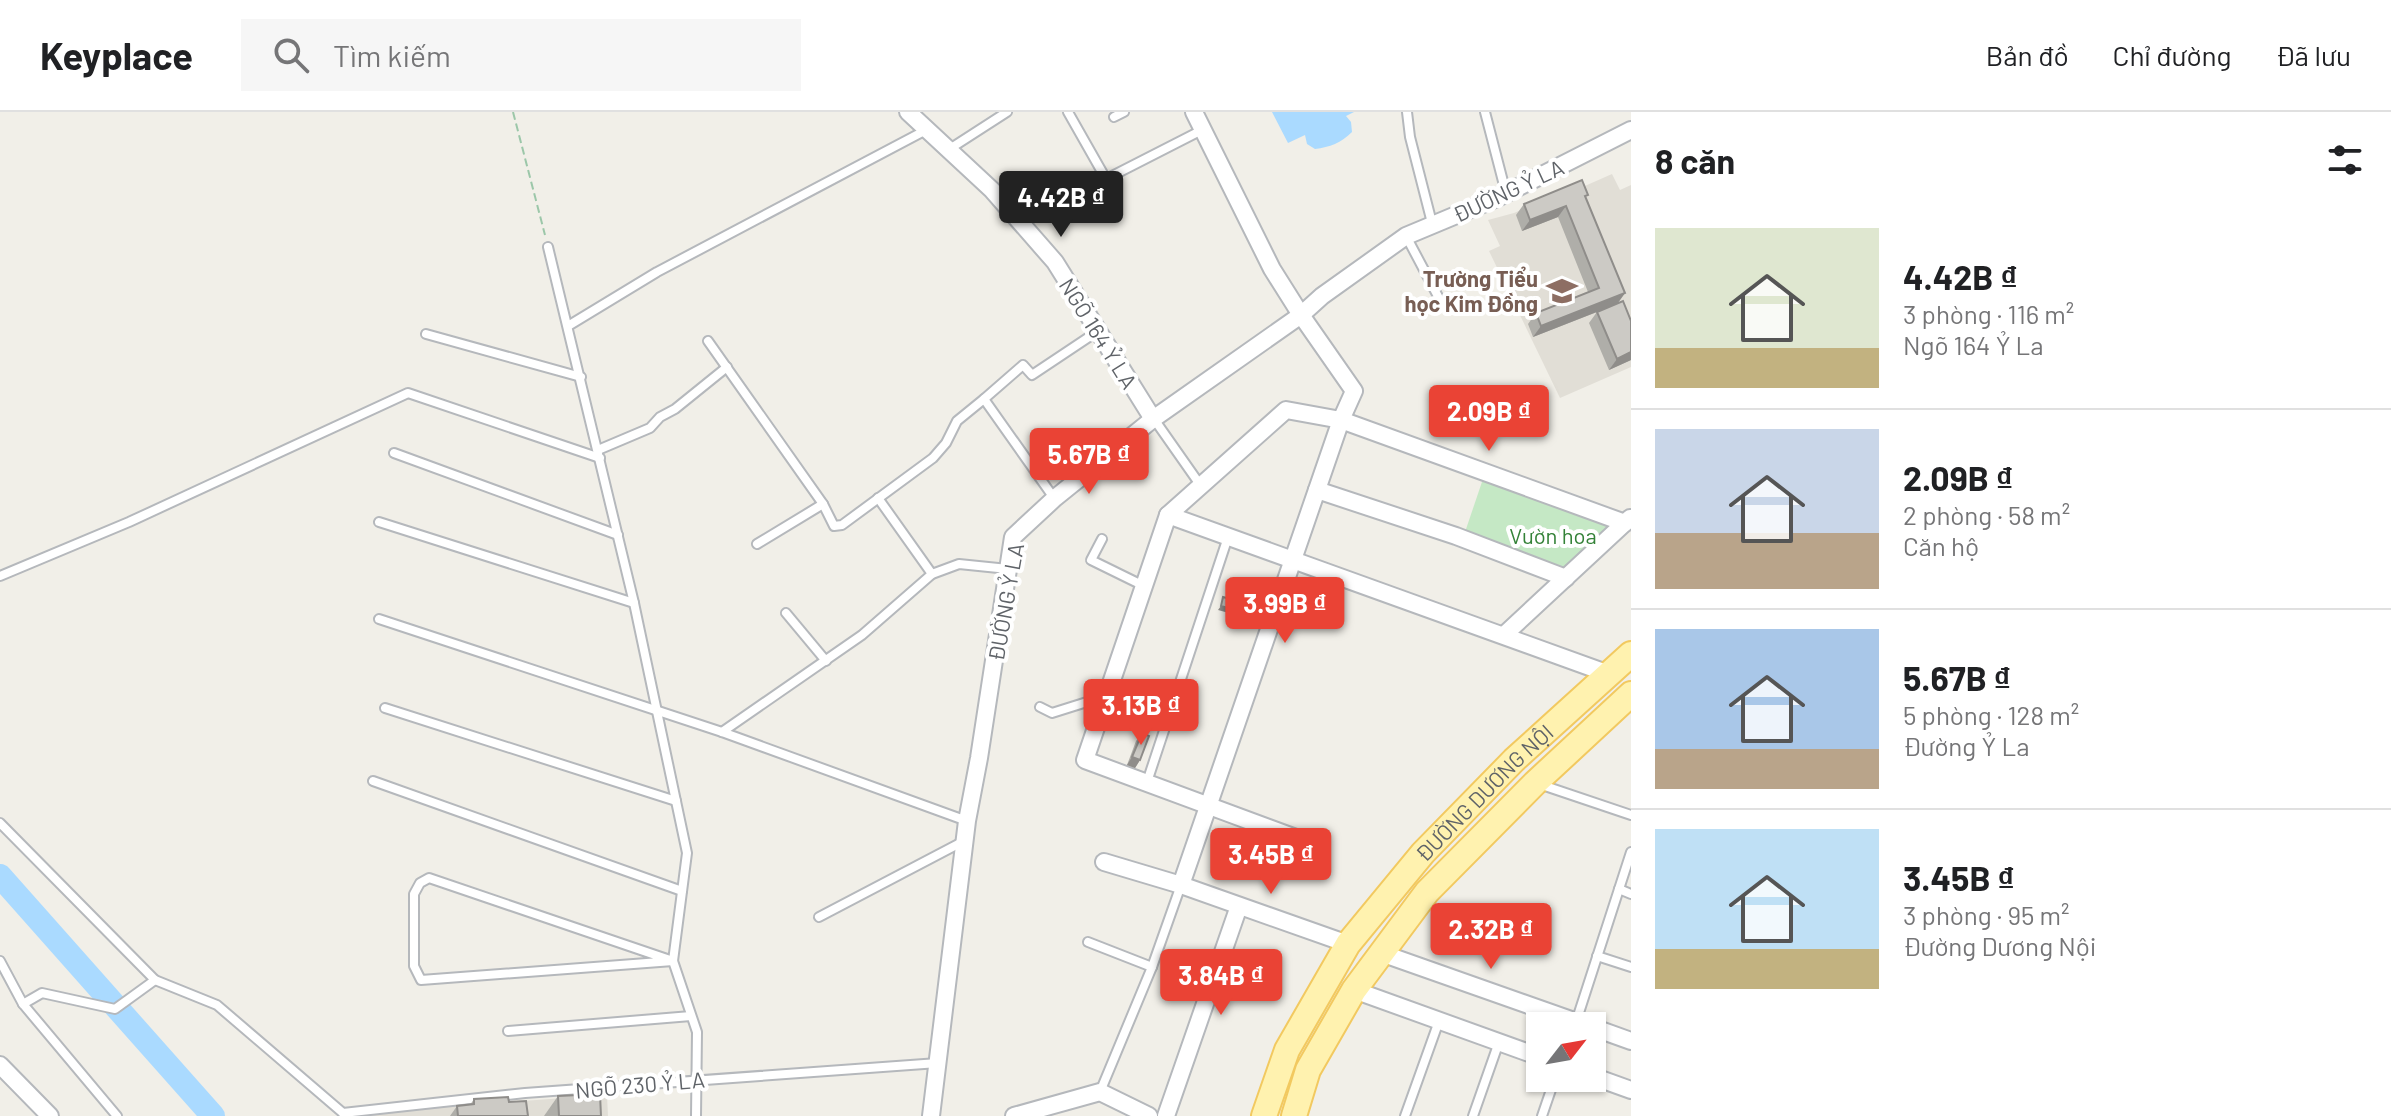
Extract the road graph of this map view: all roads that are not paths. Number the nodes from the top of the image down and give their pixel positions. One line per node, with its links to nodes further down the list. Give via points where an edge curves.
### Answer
1 (908, 112): 9 (street, NGÕ 164 Ỷ LA)
2 (1007, 112): 12 (lane)
3 (1068, 112): 10 (lane, via 1106,179)
4 (1124, 112): 8 (lane)
5 (1194, 112): 10 (street)
6 (1407, 112): 14 (lane)
7 (1485, 112): 13 (lane)
8 (1114, 117)
9 (928, 129): 12 (street, NGÕ 164 Ỷ LA); 19 (lane, via 657,272)
10 (1202, 130): 18 (street)
11 (1631, 130): 13 (street, ĐƯỜNG Ỷ LA)
12 (947, 150): 20 (street, NGÕ 164 Ỷ LA, via 992,190 1055,262)
13 (1506, 193): 14 (street, ĐƯỜNG Ỷ LA)
14 (1432, 223): 15 (street, ĐƯỜNG Ỷ LA)
15 (1406, 236): 17 (lane); 18 (street, ĐƯỜNG Ỷ LA)
16 (548, 247): 19 (lane)
17 (1441, 302)
18 (1301, 315): 26 (street, ĐƯỜNG Ỷ LA); 27 (street, via 1354,391)
19 (568, 326): 24 (lane)
20 (1098, 331): 25 (lane, via 1032,375 1023,365); 26 (street, NGÕ 164 Ỷ LA)
21 (426, 334): 24 (lane)
22 (708, 341): 23 (lane)
23 (727, 367): 29 (lane, via 650,428); 34 (lane)
24 (581, 377): 29 (lane)
25 (984, 399): 32 (lane, via 957,421 933,458); 33 (lane)
26 (1153, 419): 30 (lane); 33 (street, ĐƯỜNG Ỷ LA)
27 (1341, 420): 30 (street, via 1286,410); 31 (street); 36 (street)
28 (394, 453): 38 (lane)
29 (599, 454): 38 (lane); 45 (lane, via 408,393)
30 (1201, 486): 35 (street)
31 (1317, 490): 42 (street); 46 (street)
32 (878, 498): 34 (lane, via 838,527); 44 (lane)
33 (1055, 498): 43 (street, ĐƯỜNG Ỷ LA, via 1013,537)
34 (823, 504): 41 (lane)
35 (1168, 515): 39 (street); 47 (street)
36 (1628, 520): 46 (street)
37 (379, 522): 48 (lane)
38 (618, 535): 48 (lane)
39 (1228, 536): 42 (street); 63 (lane)
40 (1102, 539): 47 (lane, via 1091,560)
41 (757, 544)
42 (1293, 560): 51 (street); 66 (street)
43 (1008, 569): 44 (lane, via 959,564); 68 (street, ĐƯỜNG Ỷ LA)
44 (932, 574): 53 (lane)
45 (0, 576)
46 (1566, 578): 51 (street)
47 (1144, 586): 56 (street)
48 (634, 603): 59 (lane)
49 (786, 613): 53 (lane)
50 (379, 619): 59 (lane)
51 (1504, 635): 54 (street)
52 (1631, 654): 54 (main road, ĐƯỜNG DƯƠNG NỘI)
53 (826, 661): 60 (lane)
54 (1609, 674): 61 (main road, ĐƯỜNG DƯƠNG NỘI)
55 (1631, 694): 64 (main road, ĐƯỜNG DƯƠNG NỘI)
56 (1107, 695): 57 (lane, via 1052,713); 63 (street, via 1085,760)
57 (1040, 707)
58 (385, 708): 65 (lane)
59 (657, 709): 60 (lane); 65 (lane)
60 (722, 732): 68 (lane)
61 (1514, 760): 64 (main road); 81 (main road, ĐƯỜNG DƯƠNG NỘI, via 1423,853)
62 (373, 781): 76 (lane)
63 (1146, 783): 66 (street)
64 (1535, 783): 67 (lane); 82 (main road, ĐƯỜNG DƯƠNG NỘI, via 1427,892)
65 (676, 801): 76 (lane, via 687,853)
66 (1208, 806): 71 (street); 74 (street)
67 (1631, 815)
68 (967, 821): 70 (street, ĐƯỜNG Ỷ LA)
69 (0, 823): 88 (lane)
70 (965, 840): 79 (lane); 100 (street, ĐƯỜNG Ỷ LA)
71 (1312, 844)
72 (1631, 852): 75 (lane)
73 (1104, 862): 74 (street)
74 (1181, 885): 78 (street); 86 (lane)
75 (1619, 889): 77 (lane); 83 (lane)
76 (682, 891): 85 (lane)
77 (1631, 894)
78 (1239, 906): 81 (street); 116 (street)
79 (819, 917)
80 (1088, 942): 86 (lane)
81 (1348, 944): 117 (main road, ĐƯỜNG DƯƠNG NỘI, via 1287,1050)
82 (1381, 953): 89 (main road, ĐƯỜNG DƯƠNG NỘI); 91 (street)
83 (1597, 956): 87 (lane); 92 (lane)
84 (0, 961): 90 (lane)
85 (673, 961): 85 (lane, via 421,980 414,966 414,894 429,878); 93 (lane)
86 (1152, 967): 105 (lane)
87 (1631, 967)
88 (155, 980): 90 (lane, via 115,1009 42,993); 109 (lane, via 217,1005)
89 (1354, 990): 94 (street); 118 (main road, ĐƯỜNG DƯƠNG NỘI, via 1308,1070)
90 (23, 1004): 111 (lane)
91 (1548, 1012)
92 (1587, 1012)
93 (691, 1016): 95 (lane); 102 (lane, via 697,1032)
94 (1439, 1021): 98 (street); 119 (lane)
95 (508, 1031)
96 (1606, 1032): 97 (street)
97 (1631, 1041)
98 (1499, 1042): 99 (street); 120 (lane)
99 (1526, 1052)
100 (938, 1063): 102 (lane, NGÕ 230 Ỷ LA); 113 (street, ĐƯỜNG Ỷ LA)
101 (0, 1065): 110 (street)
102 (696, 1079): 107 (lane, NGÕ 230 Ỷ LA); 112 (lane)
103 (1606, 1081): 104 (street)
104 (1631, 1090)
105 (1100, 1092): 114 (street); 115 (street)
106 (1550, 1092): 121 (lane)
107 (525, 1093): 108 (lane); 109 (lane, NGÕ 230 Ỷ LA)
108 (525, 1105)
109 (342, 1114)
110 (50, 1116)
111 (117, 1116)
112 (696, 1116)
113 (931, 1116)
114 (1014, 1116)
115 (1149, 1116)
116 (1166, 1116)
117 (1264, 1116)
118 (1294, 1116)
119 (1405, 1116)
120 (1473, 1116)
121 (1542, 1116)

